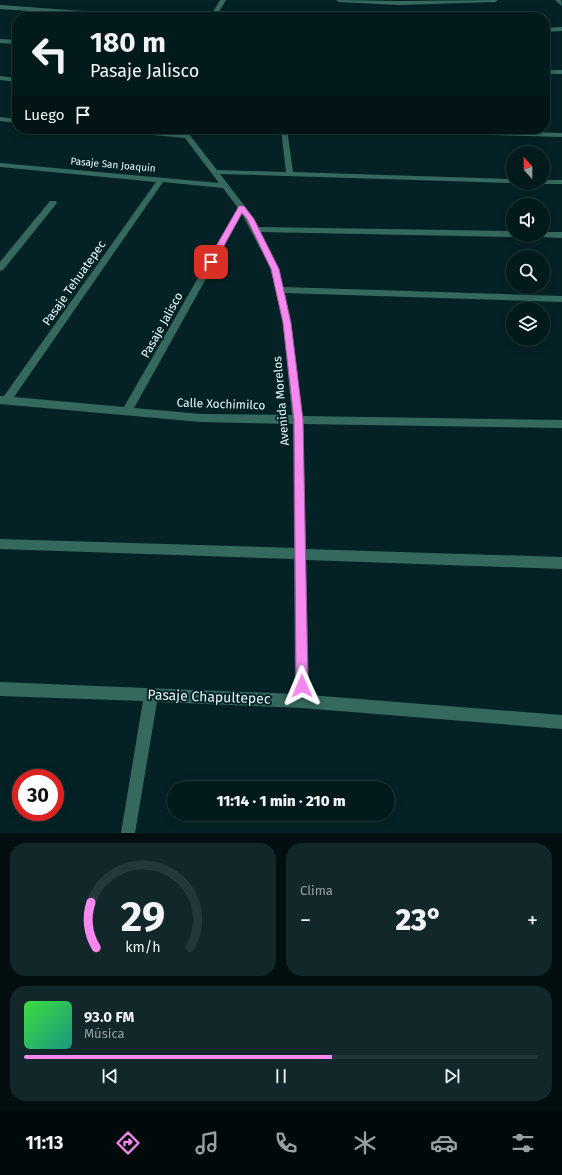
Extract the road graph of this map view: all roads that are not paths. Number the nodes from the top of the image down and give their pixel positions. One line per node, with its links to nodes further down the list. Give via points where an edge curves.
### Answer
1 (223, 0): 8 (street)
2 (339, 0): 3 (street, via 399,3)
3 (496, 0)
4 (558, 0): 5 (street)
5 (562, 4)
6 (0, 7): 7 (street)
7 (69, 12)
8 (216, 12)
9 (562, 29): 10 (street)
10 (550, 30)
11 (0, 41): 12 (street)
12 (12, 42)
13 (550, 72): 14 (street)
14 (562, 72)
15 (0, 78): 16 (street)
16 (12, 79)
17 (0, 120): 18 (street)
18 (12, 121)
19 (186, 134): 24 (street, Avenida Morelos)
20 (285, 134): 25 (street)
21 (526, 134): 22 (street)
22 (562, 135)
23 (0, 165): 26 (street, Pasaje San Joaquin)
24 (214, 172): 25 (street); 30 (street, Avenida Morelos)
25 (290, 174): 27 (street)
26 (161, 180): 30 (street, Pasaje San Joaquin); 40 (street, Pasaje Tehuatepec)
27 (506, 181)
28 (550, 182): 29 (street)
29 (562, 182)
30 (224, 186): 32 (street, Avenida Morelos)
31 (53, 203): 37 (street)
32 (242, 208): 33 (street, Avenida Morelos); 41 (street, Pasaje Jalisco)
33 (255, 228): 34 (street); 38 (street, Avenida Morelos, via 275,269)
34 (506, 234)
35 (550, 234): 36 (street)
36 (562, 235)
37 (0, 268)
38 (280, 290): 39 (street); 42 (street, Avenida Morelos, via 287,323)
39 (562, 298)
40 (3, 400): 41 (street, Calle Xochimilco)
41 (127, 411): 42 (street, Calle Xochimilco, via 201,418)
42 (298, 420): 43 (street, Calle Xochimilco); 45 (street, Avenida Morelos)
43 (562, 424)
44 (0, 544): 45 (street)
45 (300, 555): 46 (street); 49 (street, Avenida Morelos)
46 (562, 563)
47 (0, 689): 48 (street, Pasaje Chapultepec)
48 (151, 695): 49 (street, Pasaje Chapultepec); 51 (street)
49 (302, 701): 50 (street, Pasaje Chapultepec)
50 (562, 722)
51 (128, 833)

